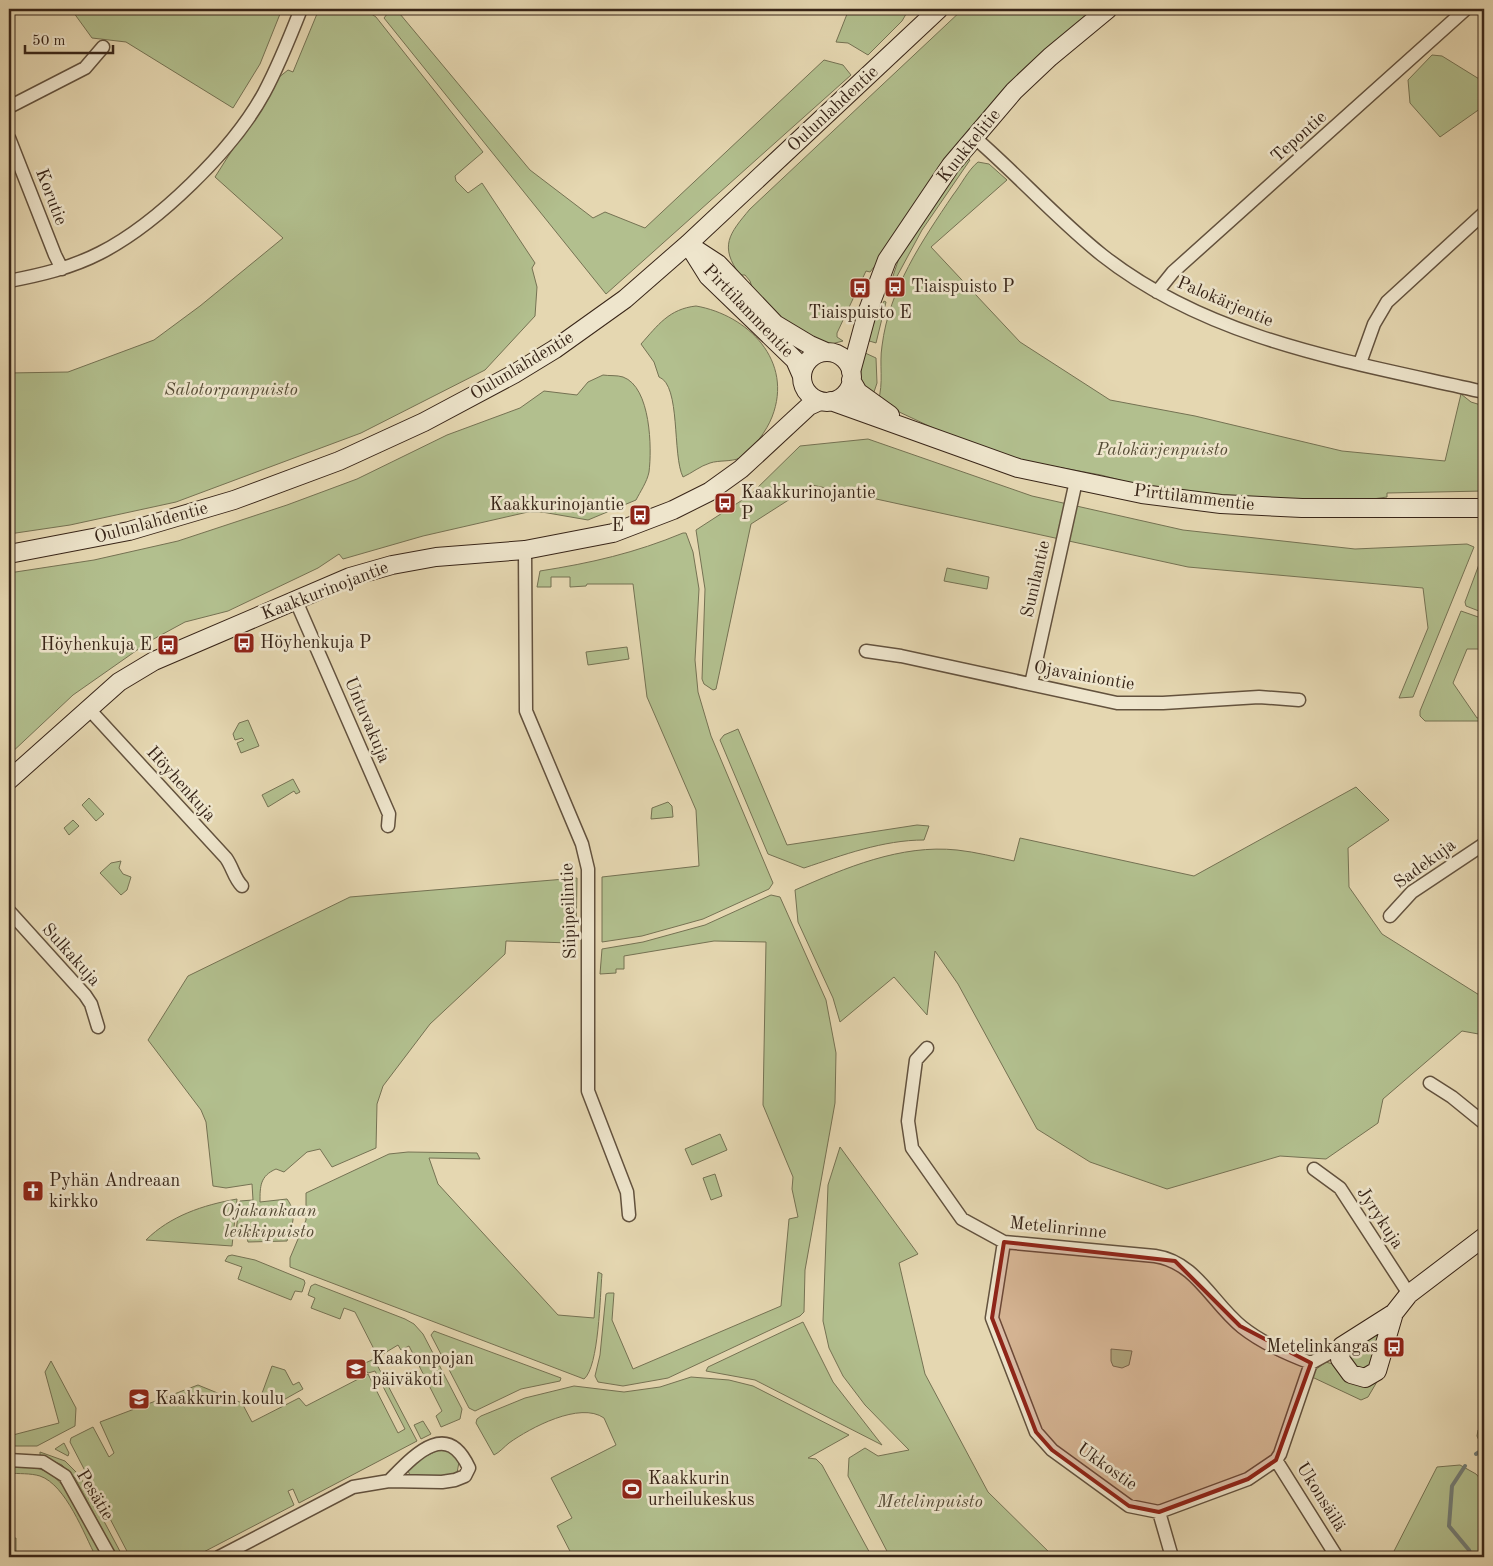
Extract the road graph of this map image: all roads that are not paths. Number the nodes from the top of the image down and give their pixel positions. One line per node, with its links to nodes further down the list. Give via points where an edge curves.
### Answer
1 (301, 9): 11 (street, via 285,51 263,94 232,141 192,183 136,230 100,253)
2 (939, 9): 10 (street, Oulunlahdentie)
3 (1108, 9): 7 (street, Kuukkelitie, via 1014,91)
4 (1466, 9): 13 (street, Tepontie, via 1173,272)
5 (103, 47): 6 (street, via 85,68)
6 (9, 107)
7 (974, 137): 13 (street, Palokärjentie, via 1102,255); 14 (street, Kuukkelitie, via 951,165 887,260)
8 (9, 138): 11 (street, Korutie)
9 (1484, 213): 16 (street, via 1387,302 1374,324)
10 (688, 244): 15 (street, Pirttilammentie, via 718,264 775,324 810,346); 18 (street, Pirttilammentie, via 708,276 796,360); 26 (street, Oulunlahdentie, via 625,299 556,349 424,422 356,453 215,506 128,531)
11 (62, 269): 12 (street)
12 (9, 281)
13 (1158, 292): 16 (street, Palokärjentie, via 1222,324 1283,344)
14 (867, 312): 15 (street, Kuukkelitie, via 849,339); 17 (street, Kuukkelitie)
15 (830, 352): 17 (street, via 848,364); 18 (street, via 808,359)
16 (1360, 363): 19 (street, Palokärjentie)
17 (851, 376): 20 (street, via 844,395); 21 (street, Pirttilammentie, via 858,392 872,404)
18 (802, 380): 20 (street, via 808,394); 22 (street, Kaakkurinojantie)
19 (1484, 392)
20 (825, 401): 21 (street, Pirttilammentie); 22 (street, Kaakkurinojantie, via 809,406)
21 (914, 429): 23 (street, Pirttilammentie, via 1018,468)
22 (779, 432): 25 (street, Kaakkurinojantie, via 741,469 709,492 678,508 613,533)
23 (1076, 481): 24 (street, Pirttilammentie, via 1221,504 1302,508); 29 (street, Sunilantie)
24 (1484, 508)
25 (525, 550): 27 (street, Kaakkurinojantie, via 392,564 350,577); 43 (street, Siipipeilintie, via 526,711 582,844 588,870 586,1076 588,1091 627,1192)
26 (9, 554)
27 (296, 601): 31 (street, Kaakkurinojantie, via 154,661 119,682); 33 (street, Untuvakuja, via 389,814)
28 (866, 651): 29 (street, Ojavainiontie)
29 (1031, 684): 30 (street, Ojavainiontie, via 1133,704 1258,697)
30 (1299, 700)
31 (88, 708): 32 (street, Kaakkurinojantie); 35 (street, Höyhenkuja, via 226,858 233,868 234,878)
32 (9, 780)
33 (388, 826)
34 (1484, 844): 37 (street, Sadekuja, via 1412,892)
35 (242, 886)
36 (9, 911): 38 (street, Sulkakuja, via 85,995)
37 (1390, 916)
38 (98, 1027)
39 (927, 1048): 45 (street, Metelinrinne, via 916,1060 908,1121 912,1148 962,1219)
40 (1430, 1083): 41 (street, via 1452,1096)
41 (1484, 1123)
42 (1314, 1169): 46 (street, Jyrykuja, via 1340,1188)
43 (629, 1215)
44 (1484, 1237): 46 (street)
45 (1004, 1242): 49 (street, Metelinrinne, via 1155,1256 1175,1261 1188,1269 1249,1333); 53 (street, Ukkostie, via 992,1318 1036,1432 1052,1450 1129,1506)
46 (1409, 1294): 47 (street)
47 (1394, 1313): 48 (street); 48 (street, via 1378,1367 1370,1377 1358,1377 1347,1370 1339,1354)
48 (1342, 1346): 49 (street)
49 (1310, 1363): 51 (street)
50 (9, 1460): 55 (street, Pesätie, via 43,1462 65,1476)
51 (1276, 1460): 53 (street, via 1248,1478); 54 (street, Ukonsäilä)
52 (390, 1481): 52 (street, via 455,1480 465,1476 469,1468 464,1456 453,1446 434,1444 415,1455); 56 (street, via 352,1487)
53 (1159, 1512): 57 (street)
54 (1335, 1554)
55 (110, 1557)
56 (219, 1557)
57 (1172, 1557)

